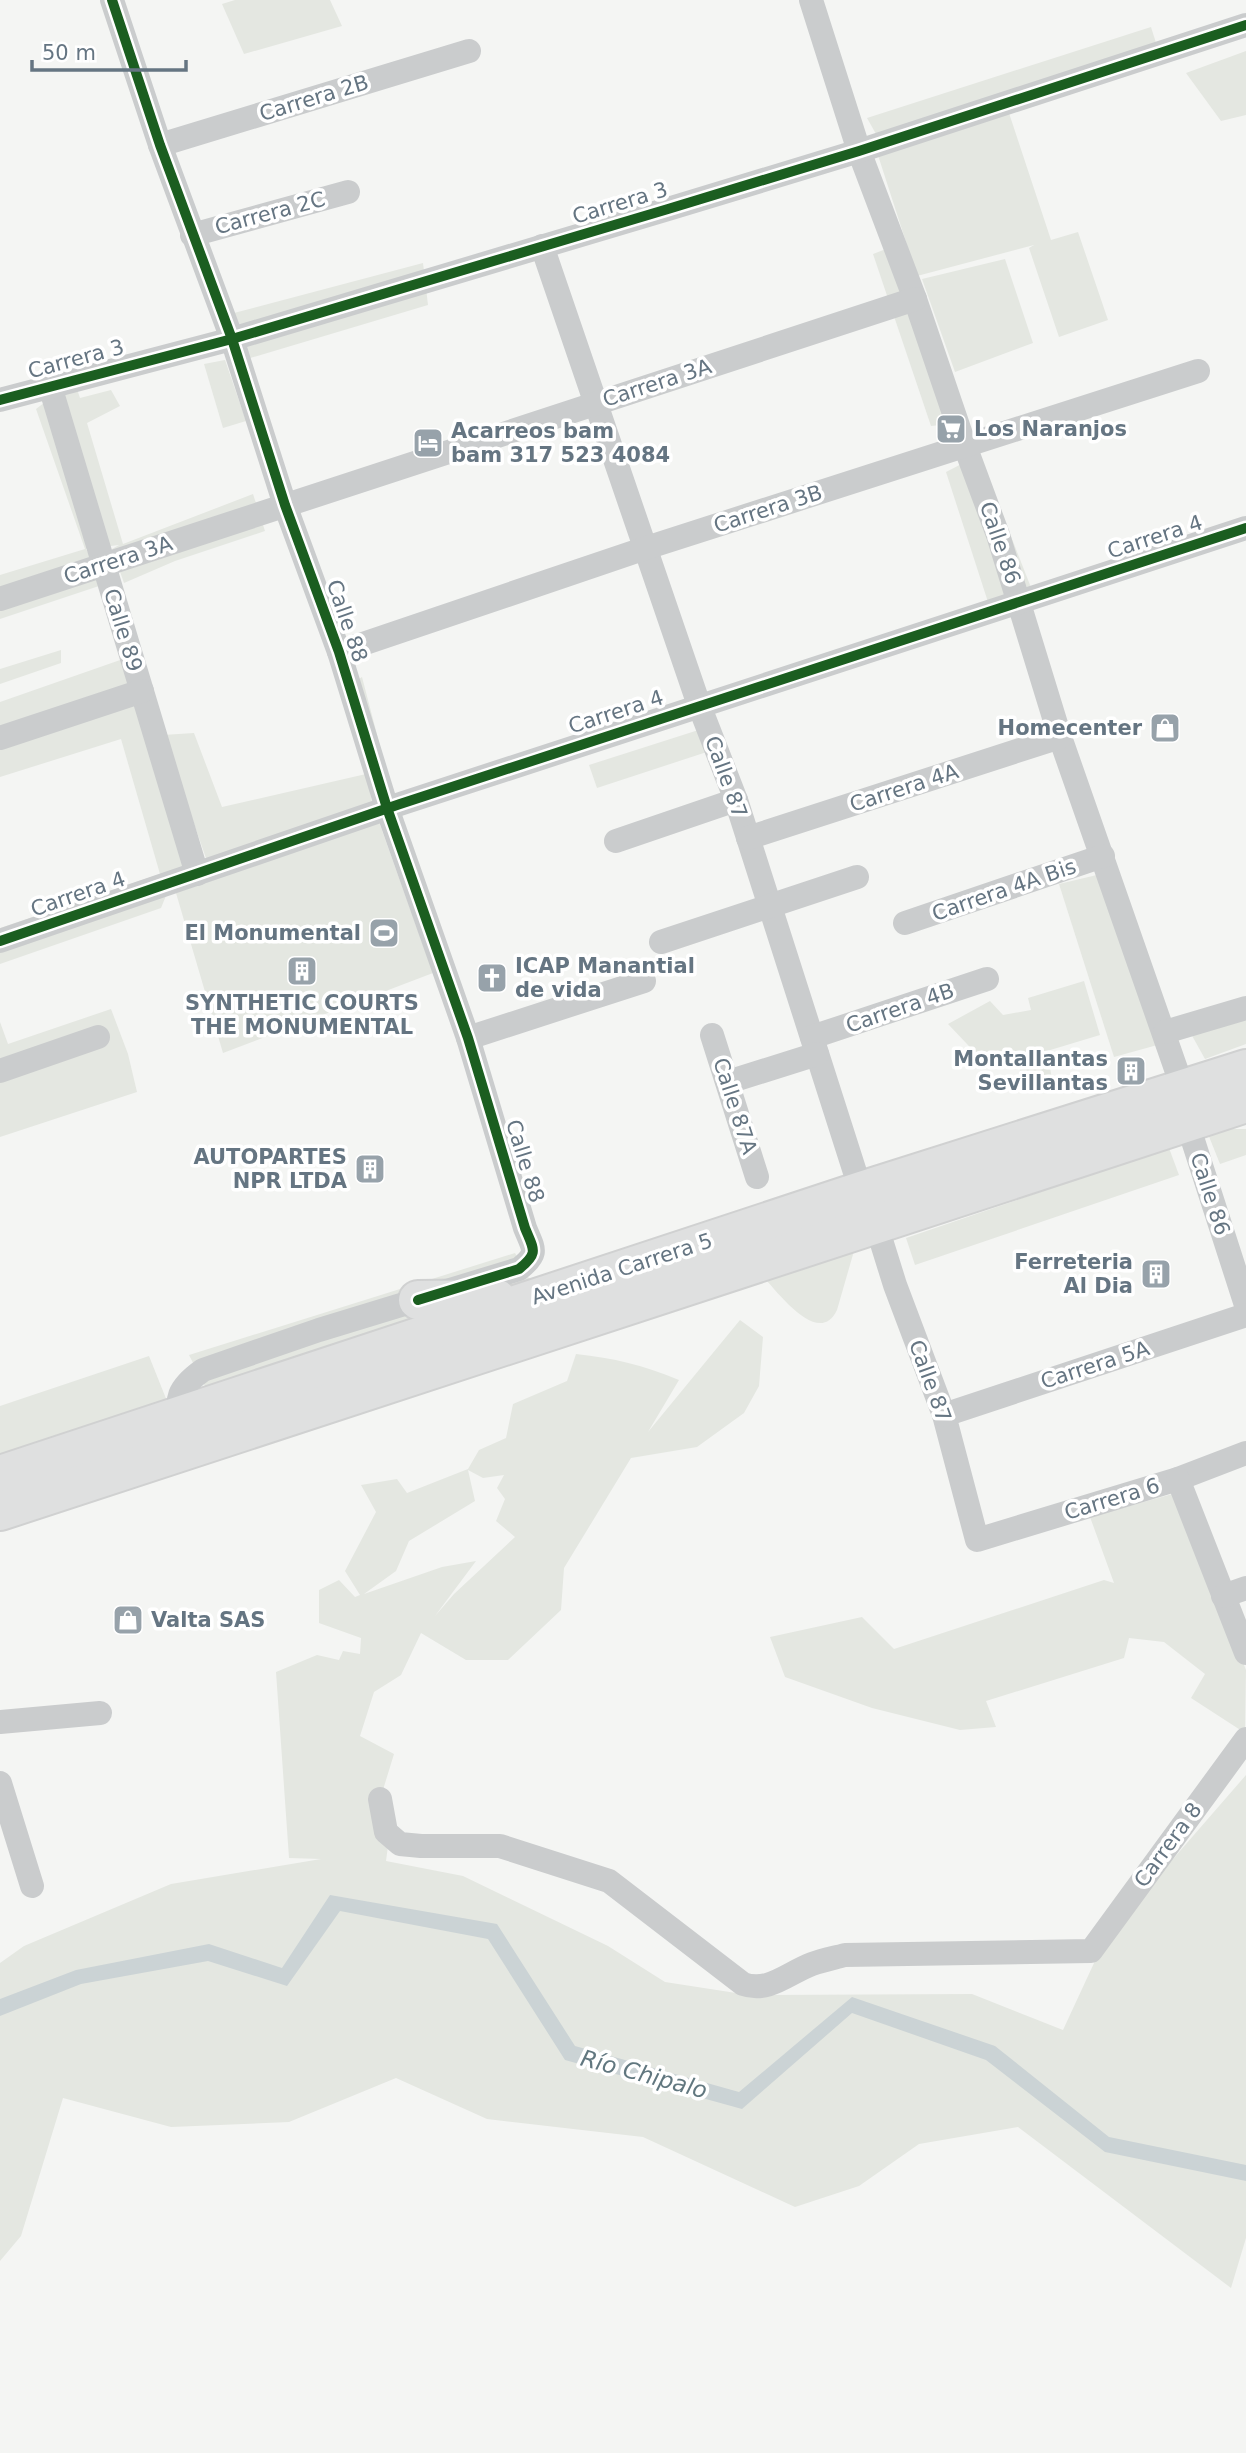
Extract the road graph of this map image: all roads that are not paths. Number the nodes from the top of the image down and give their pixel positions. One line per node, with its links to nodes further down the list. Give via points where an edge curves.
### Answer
1 (111, 0): 5 (street, Calle 88)
2 (811, 0): 6 (street, Calle 86)
3 (1246, 25): 6 (street, Carrera 3)
4 (468, 51): 5 (street, Carrera 2B)
5 (160, 145): 8 (street, Calle 88)
6 (859, 151): 9 (street, Carrera 3); 10 (street, Calle 86)
7 (348, 192): 8 (street, Carrera 2C)
8 (192, 235): 11 (street, Calle 88)
9 (542, 246): 11 (street, Carrera 3); 15 (street, Calle 87)
10 (915, 299): 15 (street, Carrera 3A); 16 (street, Calle 86)
11 (232, 339): 13 (street, Carrera 3); 17 (street, Calle 88)
12 (1198, 371): 16 (street, Carrera 3B)
13 (50, 386): 14 (street, Carrera 3); 20 (street, Calle 89)
14 (0, 400)
15 (596, 403): 17 (street, Carrera 3A); 19 (street, Calle 87)
16 (965, 446): 19 (street, Carrera 3B); 22 (street, Calle 86)
17 (285, 505): 20 (street, Carrera 3A); 23 (street, Calle 88)
18 (1246, 528): 22 (street, Carrera 4)
19 (646, 548): 23 (street, Carrera 3B); 25 (street, Calle 87)
20 (104, 565): 21 (street, Carrera 3A); 24 (street, Calle 89)
21 (0, 598)
22 (1020, 601): 25 (street, Carrera 4); 26 (street, Calle 86)
23 (339, 652): 29 (street, Calle 88)
24 (142, 691): 27 (street); 33 (street, Calle 89)
25 (699, 705): 28 (street, Calle 87); 29 (street, Carrera 4)
26 (1060, 737): 30 (street, Carrera 4A); 32 (street, Calle 86)
27 (0, 738)
28 (736, 800): 30 (street, Calle 87); 31 (street)
29 (387, 808): 33 (street, Carrera 4); 45 (street, Calle 88)
30 (748, 838): 35 (street, Calle 87)
31 (616, 841)
32 (1103, 856): 36 (street, Carrera 4A Bis); 42 (street, Calle 86)
33 (197, 874): 37 (street, Carrera 4)
34 (857, 877): 35 (street)
35 (771, 907): 38 (street); 46 (street, Calle 87)
36 (905, 923)
37 (0, 942)
38 (661, 942)
39 (987, 979): 46 (street, Carrera 4B)
40 (644, 981): 45 (street)
41 (1246, 1008): 42 (street)
42 (1165, 1032): 50 (street, Calle 86)
43 (712, 1035): 49 (street, Calle 87A)
44 (98, 1037): 48 (street)
45 (468, 1038): 55 (street, Calle 88, via 534,1251 519,1269)
46 (815, 1046): 49 (street, Carrera 4B); 53 (street, Calle 87)
47 (1246, 1069): 50 (main road, Avenida Carrera 5)
48 (0, 1070)
49 (728, 1082): 52 (street, Calle 87A)
50 (1185, 1105): 51 (main road, Avenida Carrera 5); 53 (main road, Avenida Carrera 5); 56 (street, Calle 86)
51 (1242, 1106)
52 (757, 1177)
53 (869, 1207): 54 (main road, Avenida Carrera 5); 58 (street, Calle 87); 59 (main road, Avenida Carrera 5)
54 (530, 1299): 55 (main road); 59 (main road, Avenida Carrera 5)
55 (418, 1300): 59 (street, via 203,1370 189,1380 177,1399)
56 (1246, 1305)
57 (1246, 1315): 58 (street, Carrera 5A)
58 (944, 1415): 64 (street, Calle 87)
59 (185, 1432): 61 (main road, Avenida Carrera 5); 63 (main road, Avenida Carrera 5)
60 (1246, 1453): 62 (street, Carrera 6)
61 (0, 1475)
62 (1178, 1479): 64 (street, Carrera 6); 66 (street)
63 (0, 1511)
64 (977, 1540)
65 (1246, 1588): 66 (street)
66 (1223, 1596): 67 (street)
67 (1246, 1653)
68 (100, 1713): 69 (street)
69 (0, 1722)
70 (1246, 1739): 72 (street, Carrera 8, via 1091,1951 845,1955 755,1988 743,1984 610,1881 500,1846 400,1844 386,1832)
71 (0, 1783): 73 (street)
72 (380, 1799)
73 (32, 1886)

